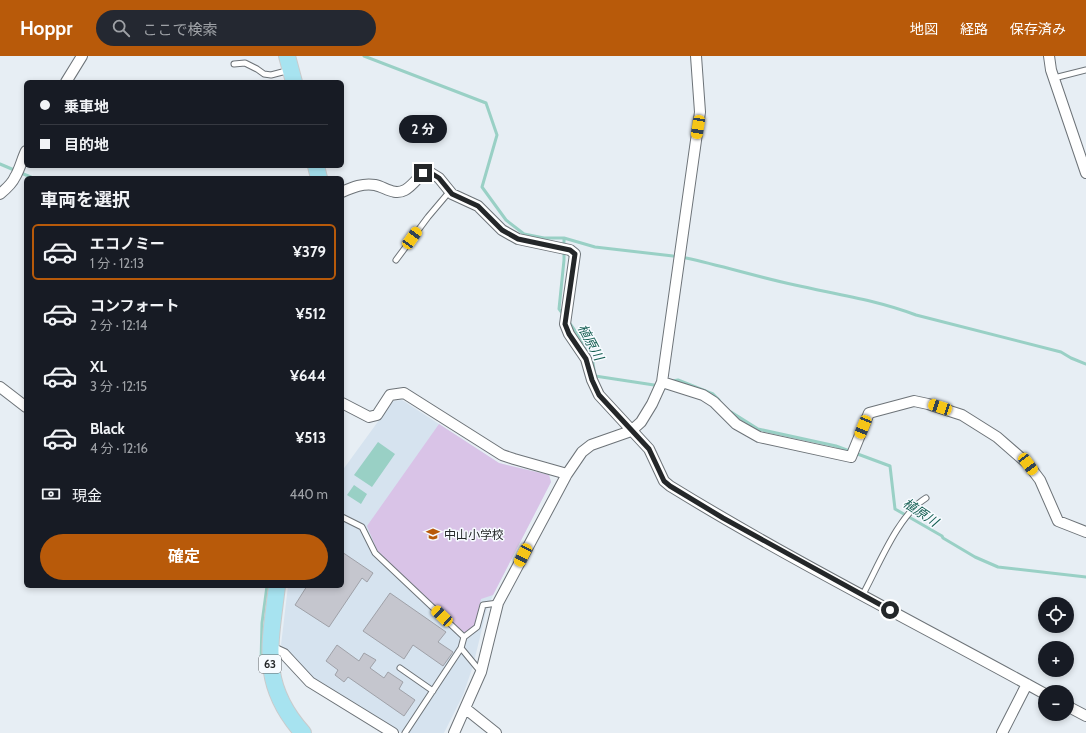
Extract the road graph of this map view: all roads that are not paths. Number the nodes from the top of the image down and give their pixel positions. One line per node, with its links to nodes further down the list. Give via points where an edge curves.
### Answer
1 (82, 56): 8 (street)
2 (696, 56): 15 (street, via 700,112)
3 (1049, 56): 7 (street)
4 (234, 64): 5 (lane, via 245,63 264,74 271,75)
5 (291, 69)
6 (1086, 70): 7 (lane)
7 (1054, 78): 10 (street)
8 (67, 80)
9 (24, 155): 13 (street, via 16,177)
10 (1086, 173)
11 (344, 191): 12 (street, via 356,186 375,186 398,193 406,190 423,173 431,173 439,178)
12 (450, 191): 14 (lane); 19 (street, via 478,206 502,230 518,239 570,250 575,254 565,324 586,359 599,395)
13 (0, 194)
14 (396, 260)
15 (662, 382): 19 (street, via 641,422); 23 (street, via 703,395 714,402 736,424 759,436 851,456 869,413 914,401 962,415 997,436 1028,464 1040,480 1058,521)
16 (0, 387): 18 (street)
17 (344, 404): 20 (street, via 369,417 377,415 390,395 404,393 502,455)
18 (24, 405)
19 (632, 431): 20 (street, via 591,445 582,452); 25 (street, via 649,449 664,481 670,486)
20 (566, 474): 26 (street)
21 (926, 498): 25 (lane, via 918,502 898,528)
22 (344, 518): 27 (lane, via 362,527 375,553)
23 (1086, 532)
24 (277, 588): 28 (main road, 63)
25 (862, 596): 32 (street)
26 (498, 603): 27 (lane, via 483,605 477,627); 31 (street)
27 (464, 637): 29 (lane)
28 (271, 648): 38 (main road, 63, via 270,662 274,685 282,704); 39 (street, via 284,654 310,682)
29 (461, 648): 31 (lane); 34 (lane)
30 (400, 668): 34 (lane)
31 (481, 672): 35 (street)
32 (1027, 684): 33 (street); 43 (street)
33 (1038, 690)
34 (433, 691): 40 (lane)
35 (466, 709): 41 (street); 42 (street)
36 (1074, 710): 37 (street)
37 (1086, 716)
38 (303, 733)
39 (393, 733)
40 (406, 733)
41 (454, 733)
42 (496, 733)
43 (1002, 733)

